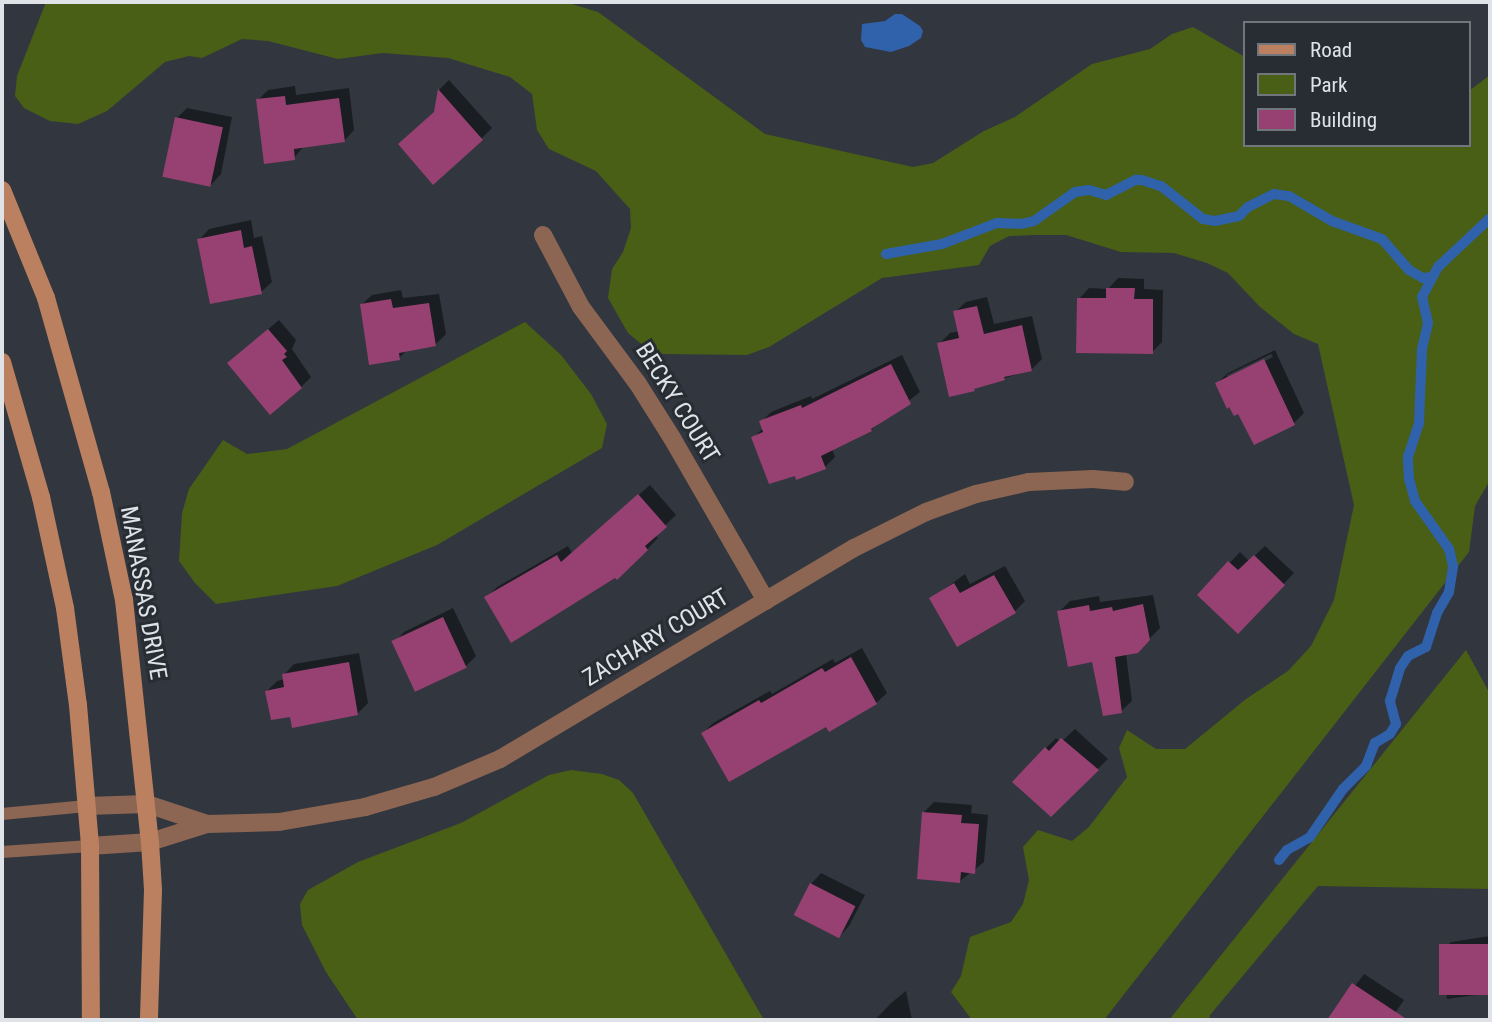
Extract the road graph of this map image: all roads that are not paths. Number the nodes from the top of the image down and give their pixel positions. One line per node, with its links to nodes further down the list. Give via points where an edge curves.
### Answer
1 (2, 190): 6 (street, MANASSAS DRIVE, via 46,298 101,492 124,600)
2 (543, 235): 5 (street, BECKY COURT, via 581,307 672,438)
3 (2, 362): 7 (street, via 41,497 65,608)
4 (1125, 482): 5 (street, ZACHARY COURT, via 1029,482 976,494 926,512 854,548)
5 (766, 601): 9 (street, ZACHARY COURT, via 500,759 434,787 365,807 279,822)
6 (148, 804): 7 (street, ZACHARY COURT); 9 (street, ZACHARY COURT); 10 (street, MANASSAS DRIVE)
7 (87, 806): 8 (lane); 11 (street)
8 (2, 814)
9 (207, 824): 10 (street, ZACHARY COURT)
10 (150, 842): 11 (street, ZACHARY COURT); 14 (street, MANASSAS DRIVE)
11 (90, 846): 12 (lane); 13 (street)
12 (2, 852)
13 (91, 1020)
14 (149, 1020)

